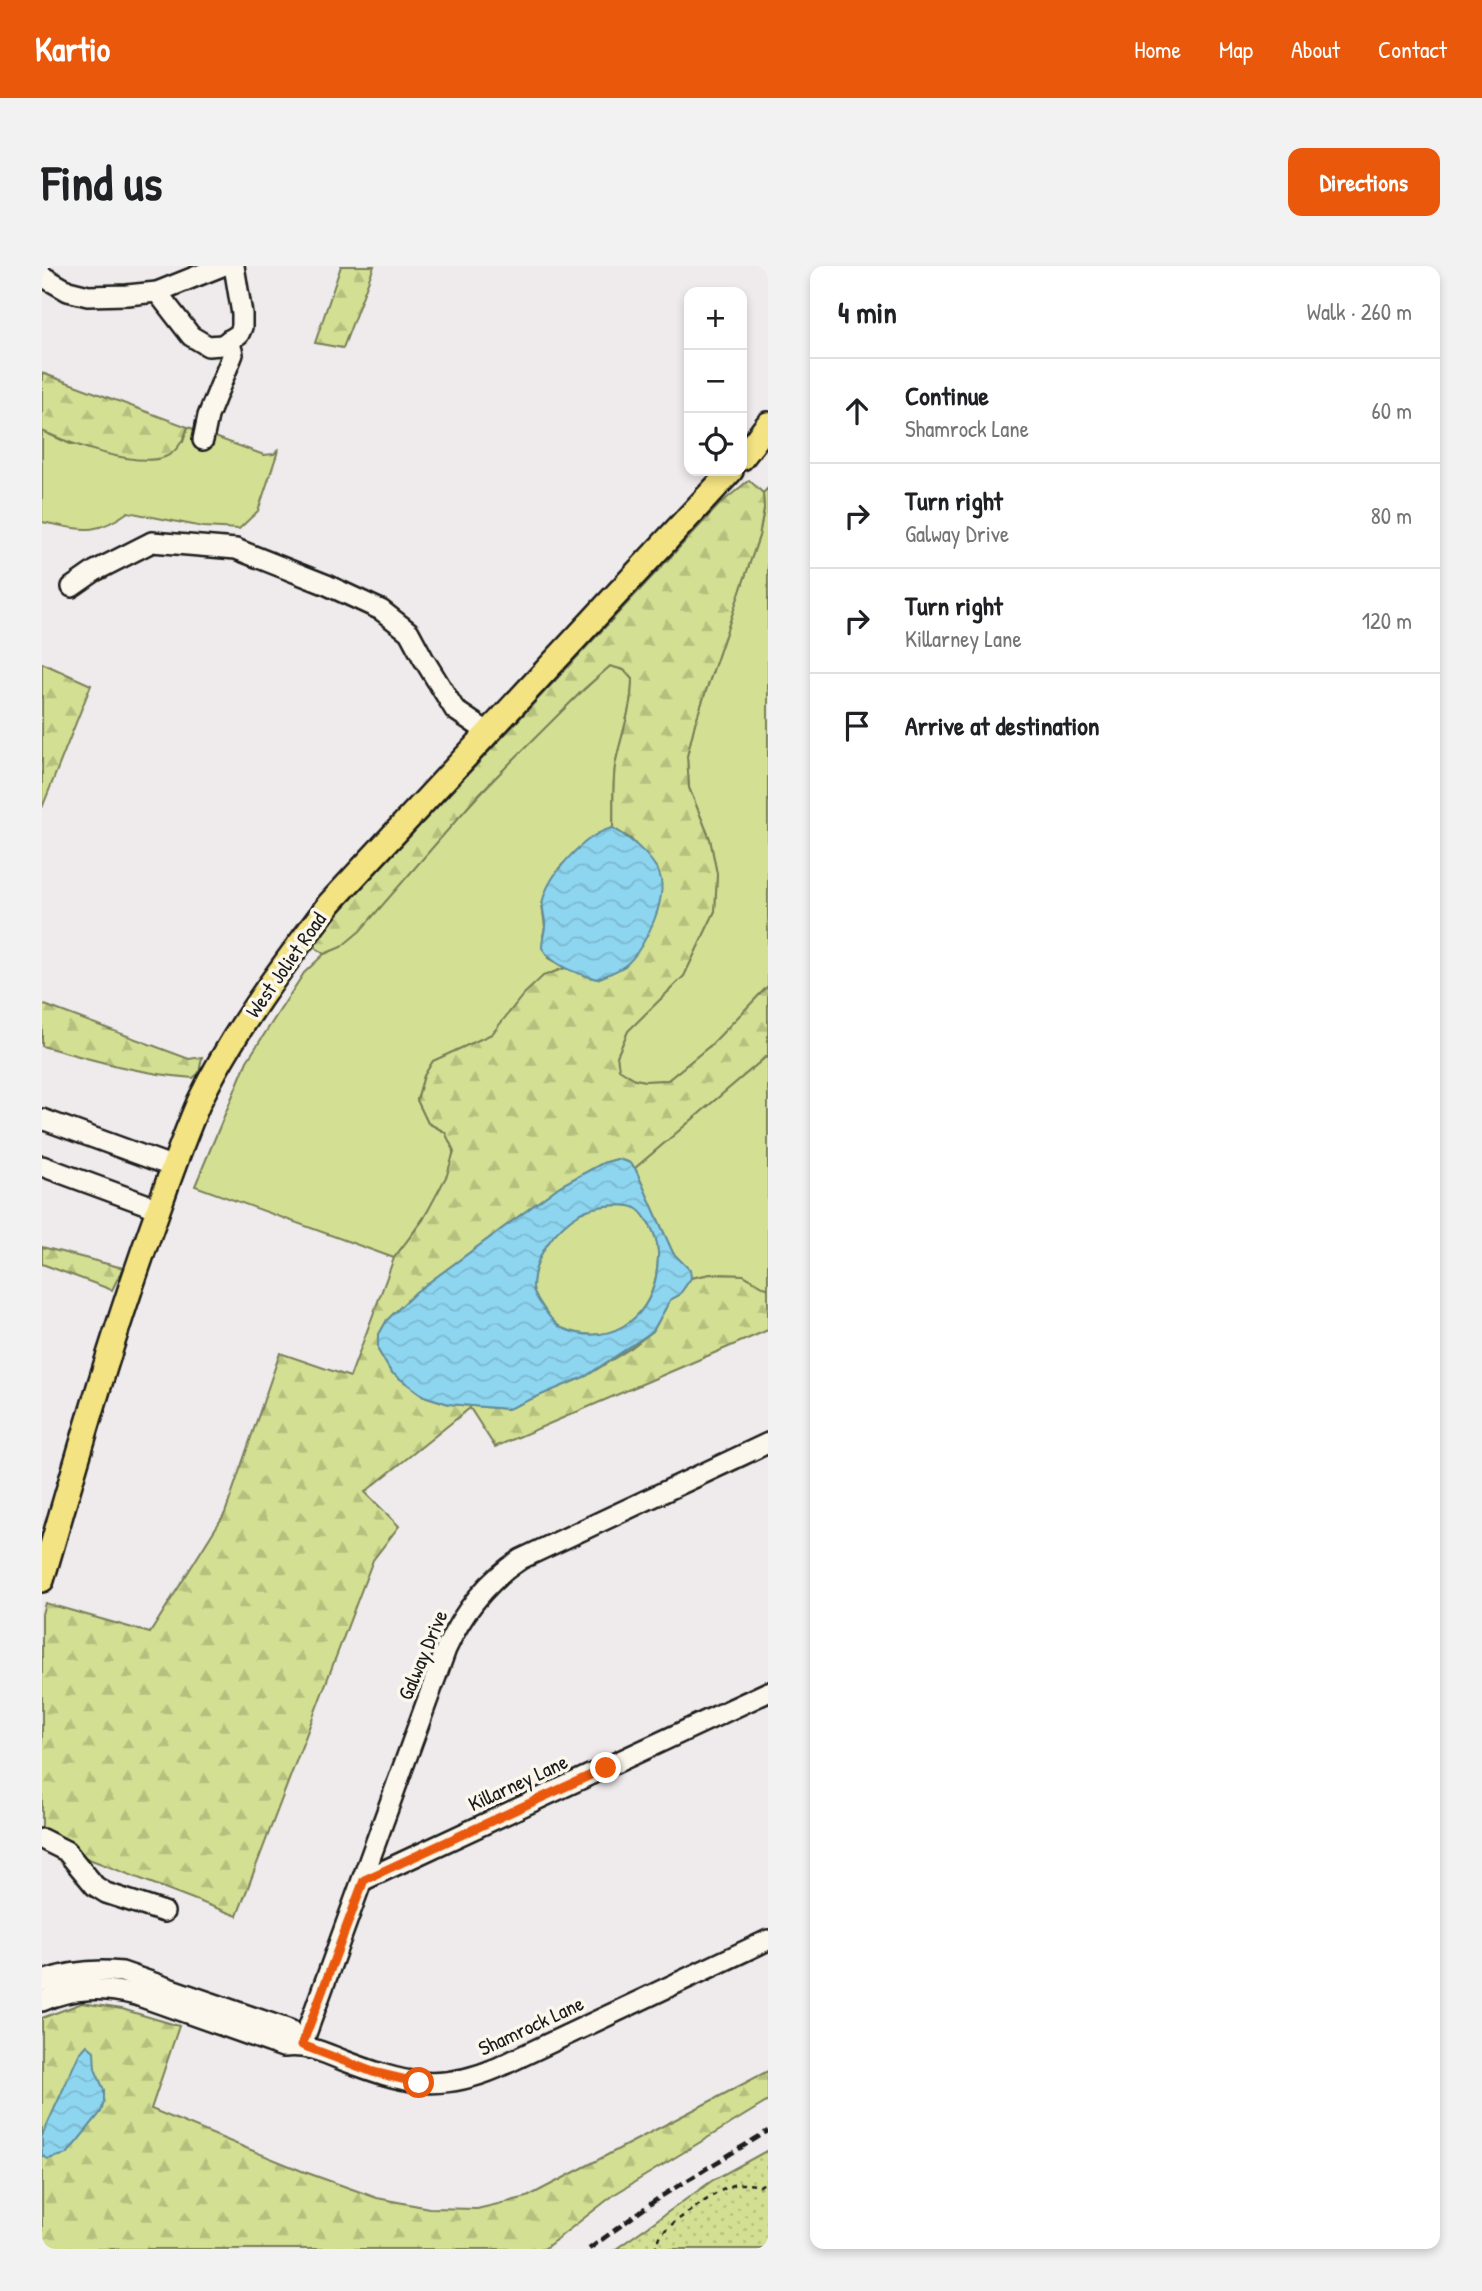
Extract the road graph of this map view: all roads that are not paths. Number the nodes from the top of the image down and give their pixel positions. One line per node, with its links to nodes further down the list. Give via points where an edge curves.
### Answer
1 (222, 266): 4 (street)
2 (234, 266): 5 (street, via 242,327)
3 (42, 276): 4 (street, via 88,296)
4 (157, 292): 5 (street, via 191,336 208,346)
5 (229, 340): 7 (street, via 233,354)
6 (768, 424): 8 (main road)
7 (203, 440)
8 (747, 451)
9 (727, 476): 11 (main road, West Joliet Road)
10 (72, 587): 11 (street, via 95,570 152,542 236,549 381,610 409,632 455,710)
11 (489, 733): 14 (main road, West Joliet Road, via 330,903 281,969 200,1102)
12 (42, 1119): 14 (street)
13 (42, 1166): 15 (street)
14 (174, 1167): 15 (main road, West Joliet Road)
15 (159, 1209): 17 (main road, West Joliet Road, via 117,1325)
16 (768, 1443): 20 (street, Galway Drive, via 534,1552 488,1586 469,1607 446,1649)
17 (42, 1580)
18 (768, 1692): 20 (street, Killarney Lane)
19 (42, 1839): 21 (street, via 66,1851 106,1893)
20 (364, 1880): 26 (street, Galway Drive)
21 (164, 1912)
22 (768, 1940): 26 (street, Shamrock Lane, via 466,2079 435,2084 404,2080)
23 (42, 1981): 24 (street, Shamrock Lane)
24 (63, 1983): 25 (street, Shamrock Lane); 26 (street, Shamrock Lane, via 101,1970 122,1972 220,2016 289,2030)
25 (42, 2001)
26 (302, 2045)

